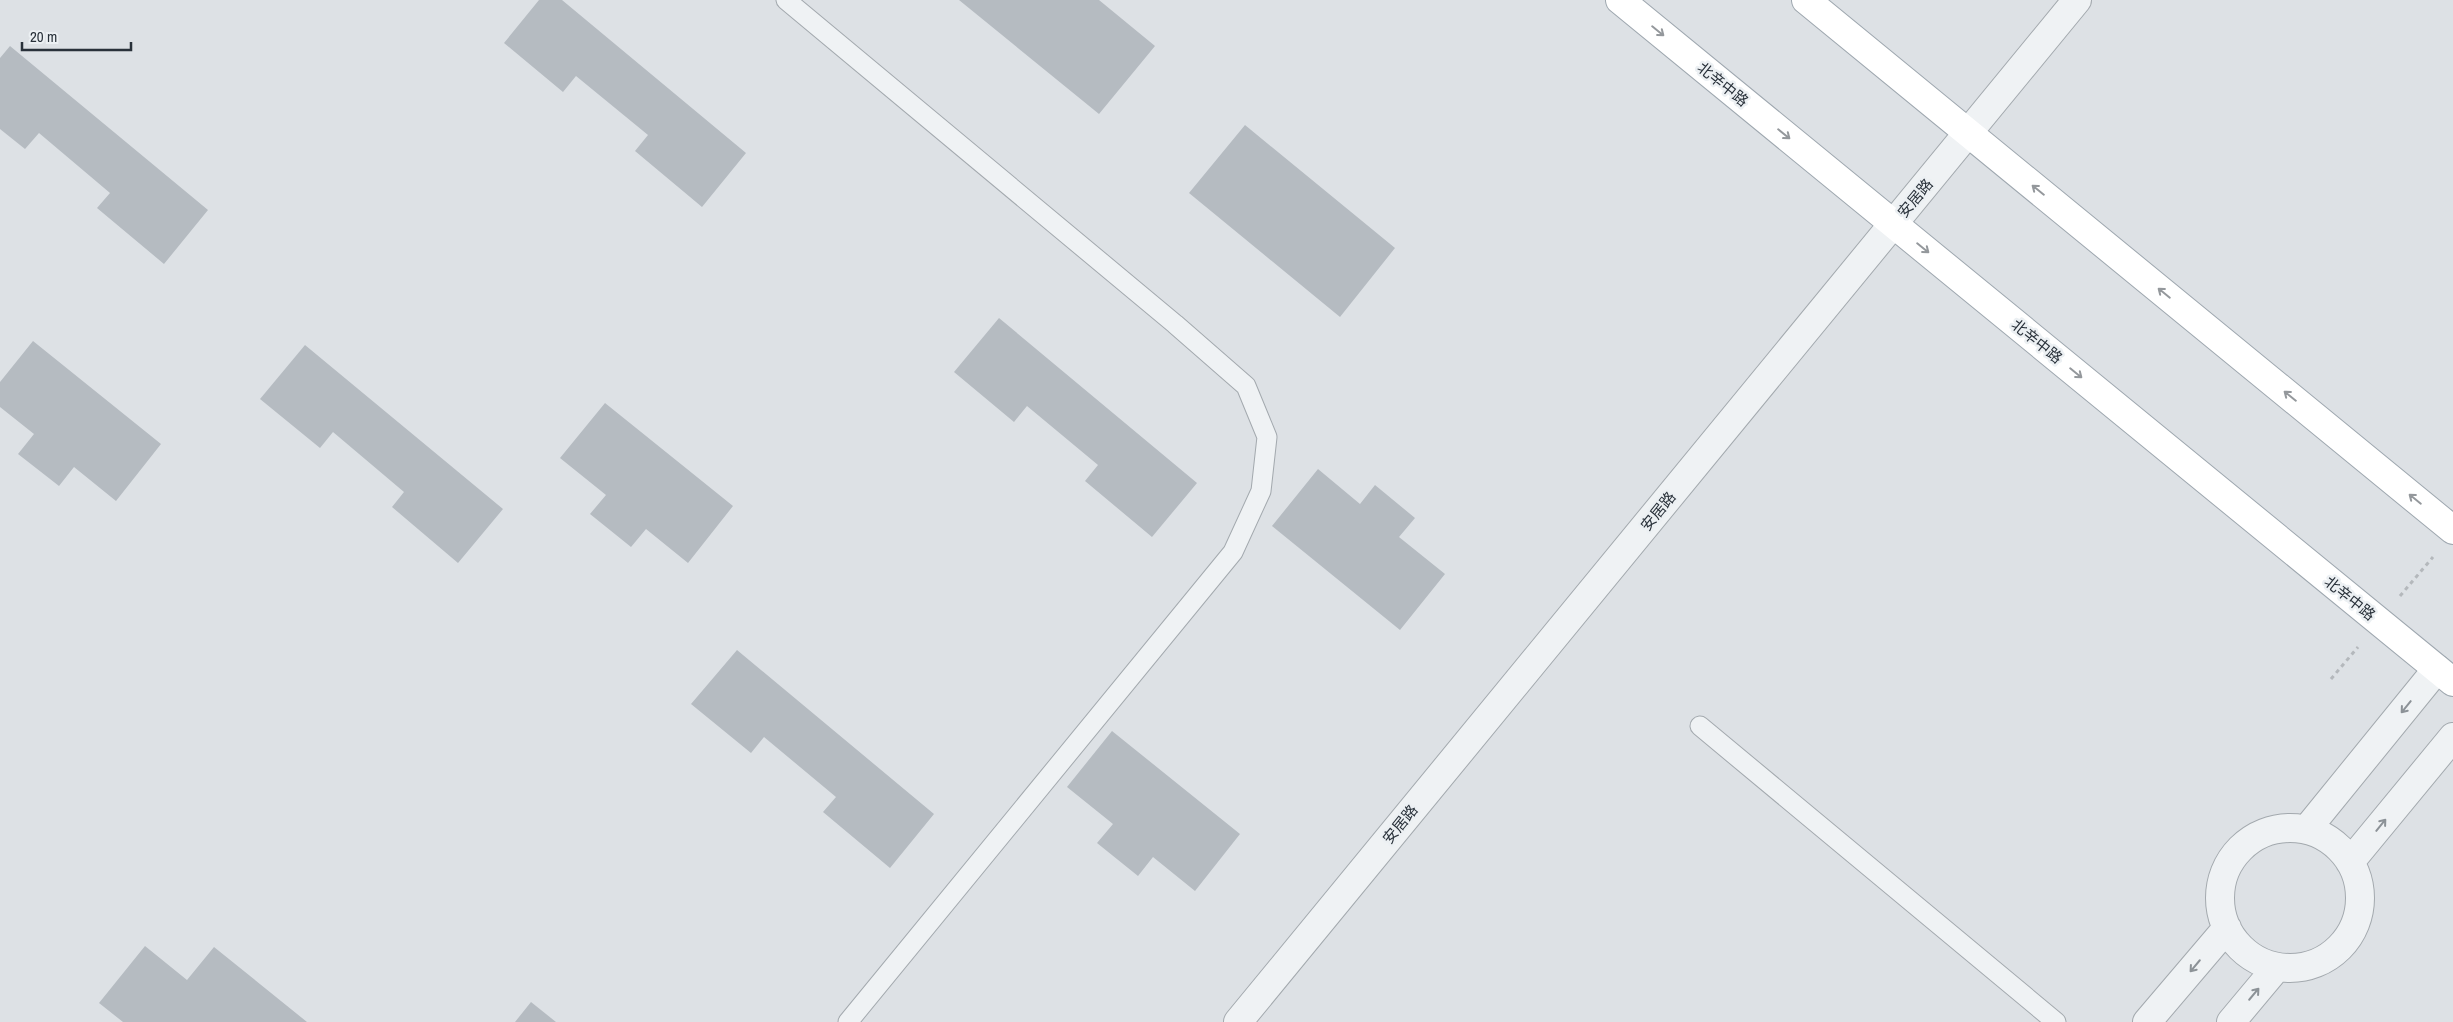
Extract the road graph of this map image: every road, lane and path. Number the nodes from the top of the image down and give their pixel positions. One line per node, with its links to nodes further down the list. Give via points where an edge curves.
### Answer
1 (786, 0): 15 (lane, via 1246,386 1267,437 1261,491 1233,552)
2 (1620, 0): 6 (main road, 北辛中路, one-way to 6)
3 (1806, 0): 5 (main road)
4 (2078, 0): 5 (street, 安居路)
5 (1968, 133): 6 (street, 安居路); 7 (main road, one-way to 5)
6 (1893, 224): 8 (main road, 北辛中路, one-way to 8); 16 (street, 安居路)
7 (2453, 530)
8 (2445, 676): 11 (street, one-way to 11)
9 (1700, 726): 17 (lane)
10 (2453, 737): 12 (street, one-way to 10)
11 (2307, 829): 12 (street, via 2329,839); 13 (street, via 2283,827 2259,834 2239,848 2225,868 2219,890 2221,915)
12 (2350, 862): 14 (street, via 2357,877 2360,899 2357,921 2346,941 2329,956 2309,966)
13 (2226, 928): 14 (street, via 2245,952 2264,964); 18 (street, one-way to 18)
14 (2277, 967): 19 (street, one-way to 14)
15 (848, 1022)
16 (1238, 1022)
17 (2056, 1022)
18 (2148, 1022)
19 (2231, 1022)

